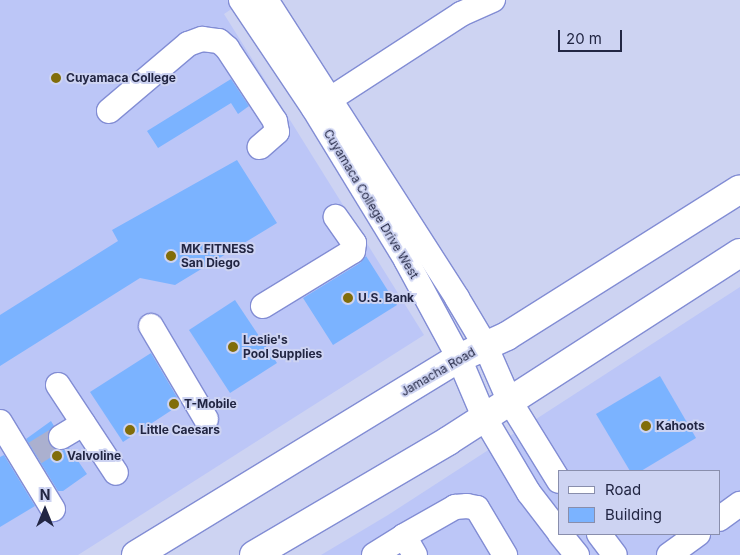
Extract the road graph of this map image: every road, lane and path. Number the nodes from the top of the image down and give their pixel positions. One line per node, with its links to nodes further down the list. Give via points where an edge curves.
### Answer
1 (241, 0): 4 (street, Cuyamaca College Drive West)
2 (266, 0): 4 (street, Cuyamaca College Drive West)
3 (493, 0): 4 (street, via 461,14)
4 (322, 104): 12 (street, Cuyamaca College Drive West); 13 (street, Cuyamaca College Drive West)
5 (109, 111): 6 (street, via 188,44 202,39 218,41 275,121 276,132)
6 (260, 147)
7 (740, 189): 12 (main road, Jamacha Road, via 507,336)
8 (336, 217): 10 (street, via 354,243 353,251)
9 (740, 253): 15 (main road)
10 (263, 306)
11 (151, 326): 17 (street)
12 (484, 345): 13 (main road, Jamacha Road); 15 (street, Cuyamaca College Drive West)
13 (459, 358): 16 (street, Cuyamaca College Drive West); 31 (main road, Jamacha Road)
14 (58, 385): 19 (street)
15 (509, 400): 16 (main road); 22 (street, Cuyamaca College Drive West)
16 (484, 417): 26 (street, Cuyamaca College Drive West, via 529,493); 32 (main road)
17 (206, 419)
18 (0, 422): 24 (street, via 29,456)
19 (83, 424): 20 (street); 21 (street)
20 (61, 437)
21 (116, 473)
22 (558, 479)
23 (740, 504): 25 (street)
24 (53, 509)
25 (720, 518)
26 (558, 530)
27 (562, 535): 35 (street, Cuyamaca College Drive West)
28 (600, 535): 36 (street)
29 (697, 535): 37 (street)
30 (410, 546): 33 (street); 34 (street, via 455,507 467,506 477,508)
31 (136, 555)
32 (254, 555)
33 (374, 555)
34 (505, 555)
35 (577, 555)
36 (615, 555)
37 (669, 555)

